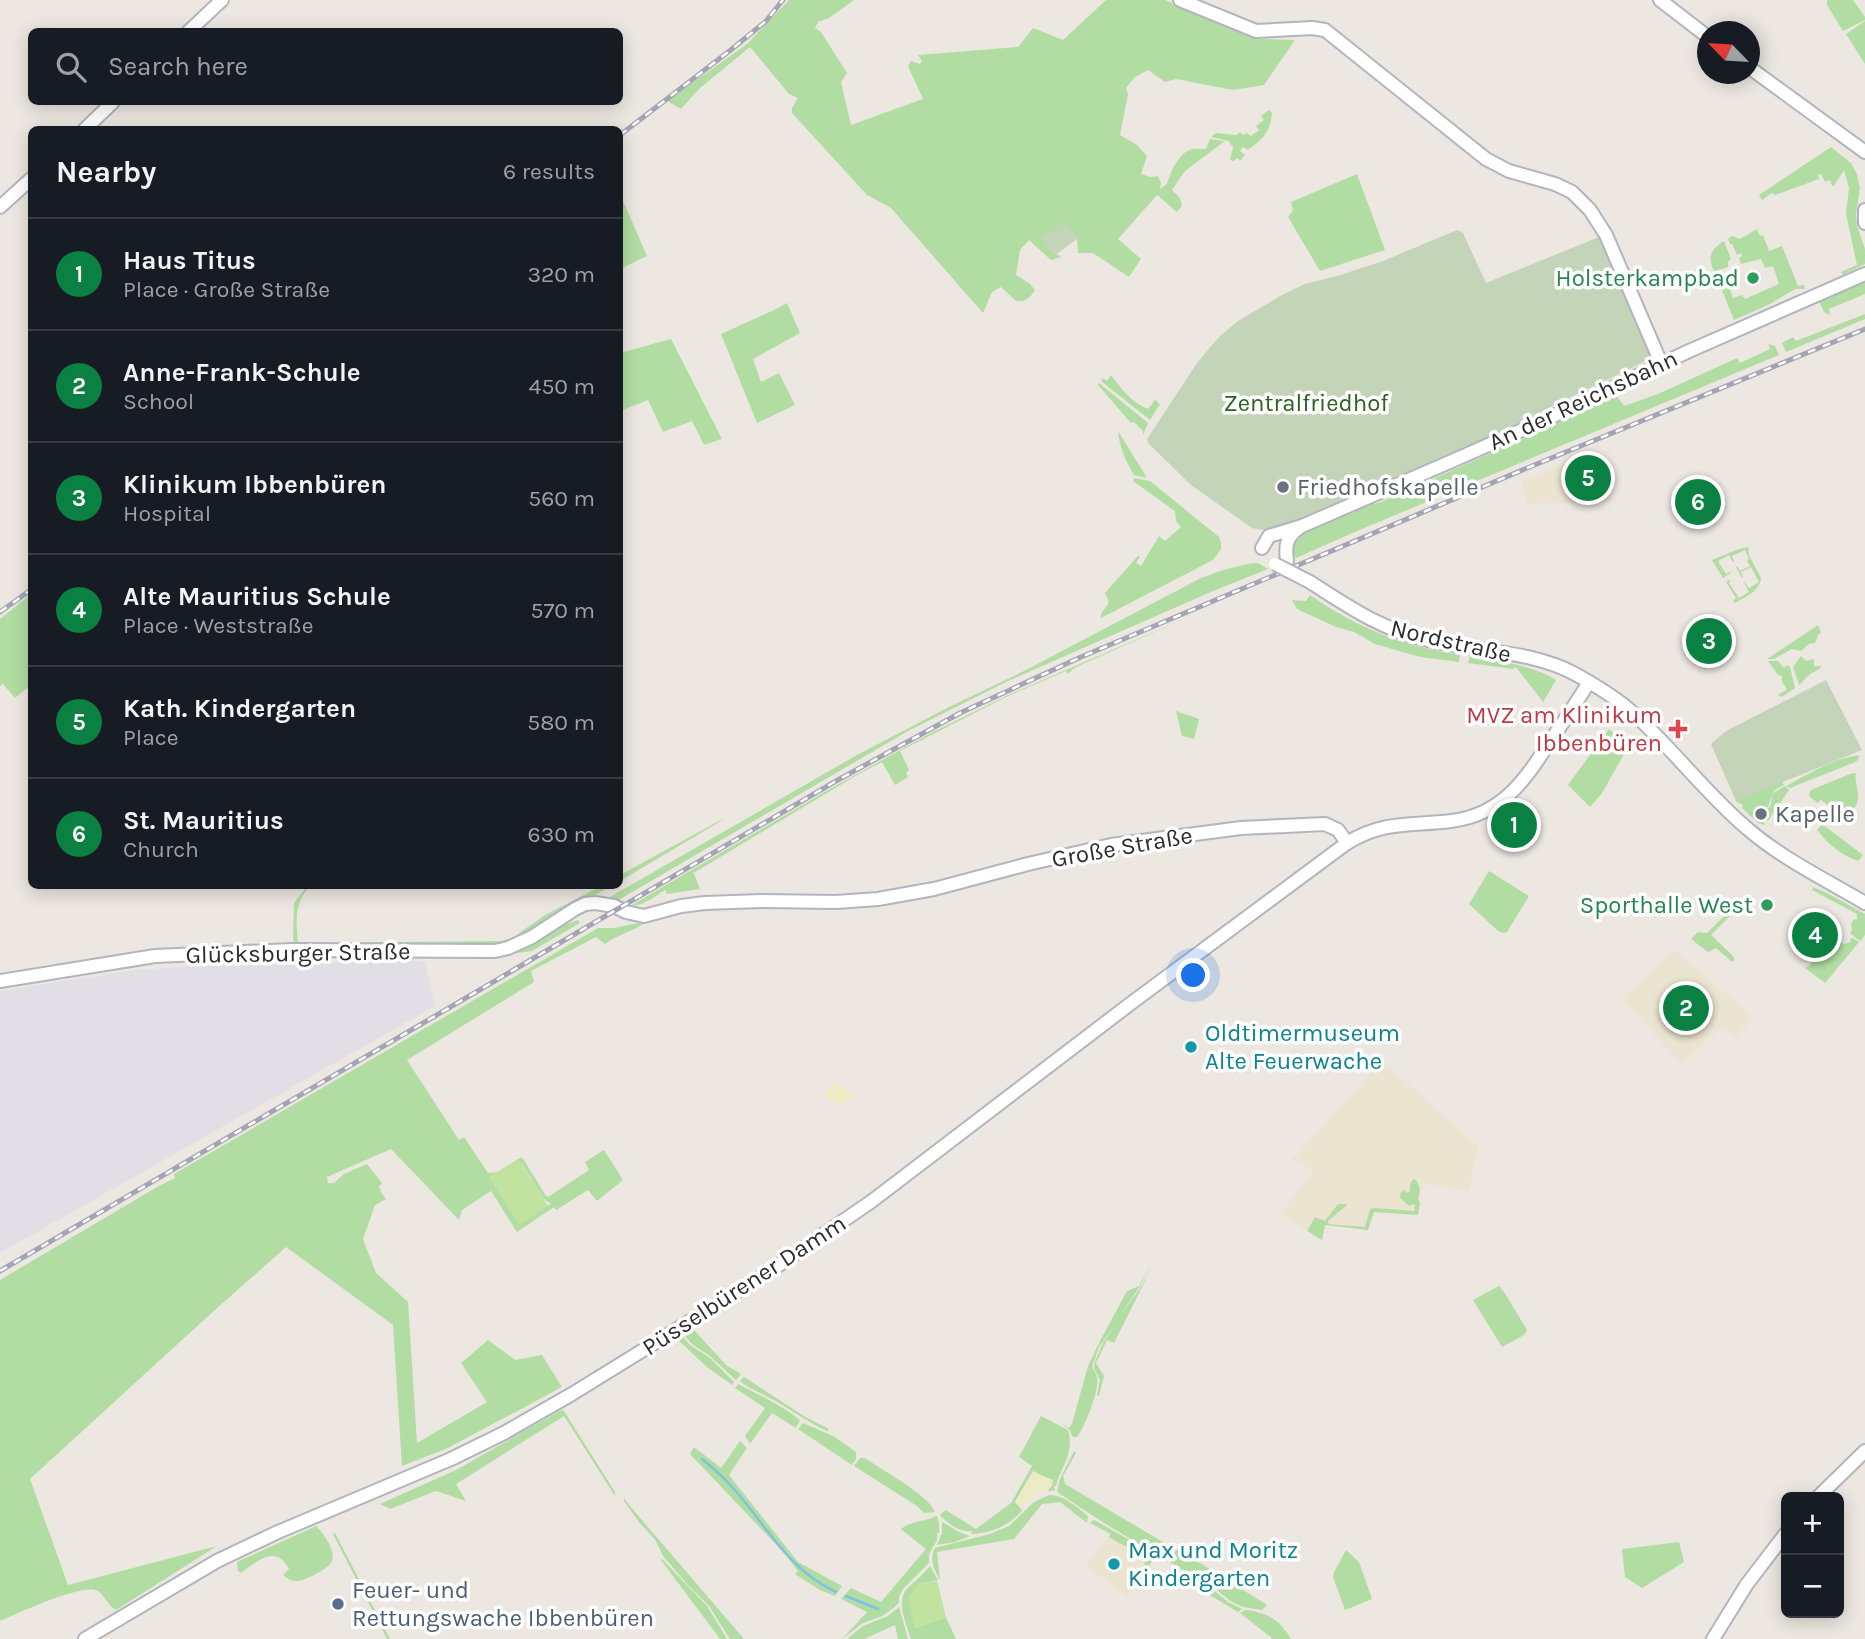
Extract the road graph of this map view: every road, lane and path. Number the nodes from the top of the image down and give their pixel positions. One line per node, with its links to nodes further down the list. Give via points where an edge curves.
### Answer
1 (222, 0): 4 (main road)
2 (1180, 0): 16 (main road, via 1256,31 1325,30 1486,159 1578,197 1597,218 1610,243)
3 (1660, 0): 5 (main road)
4 (192, 28)
5 (1697, 29)
6 (1760, 76): 9 (main road)
7 (110, 105): 8 (main road)
8 (87, 126)
9 (1862, 150): 10 (main road)
10 (1865, 162)
11 (28, 182): 12 (main road)
12 (0, 207)
13 (1865, 210): 14 (main road)
14 (1865, 223)
15 (1865, 274): 16 (main road, An der Reichsbahn)
16 (1661, 363): 17 (main road, An der Reichsbahn, via 1549,418)
17 (1302, 526): 18 (main road, An der Reichsbahn); 19 (main road, An der Reichsbahn, via 1269,536)
18 (1290, 535): 19 (main road, An der Reichsbahn); 20 (main road)
19 (1262, 548): 20 (main road, via 1266,558)
20 (1281, 562): 21 (main road, Nordstraße, bridge, via 1366,618 1395,630 1558,665)
21 (1589, 682): 22 (main road, via 1538,761 1503,800 1466,818 1386,826); 23 (main road, Nordstraße, via 1634,713 1747,829)
22 (1348, 843): 24 (main road, Große Straße, via 1338,830 1325,824 1241,828 1111,845 878,900 705,903 644,916 614,906); 29 (main road, Püsselbürener Damm, via 790,1259 504,1433 217,1561)
23 (1865, 903)
24 (585, 904): 25 (main road, Glücksburger Straße, via 532,937 495,951 292,950 167,956)
25 (0, 981)
26 (1865, 1451): 27 (main road)
27 (1823, 1492)
28 (1781, 1540): 30 (main road)
29 (85, 1639)
30 (1713, 1639)

